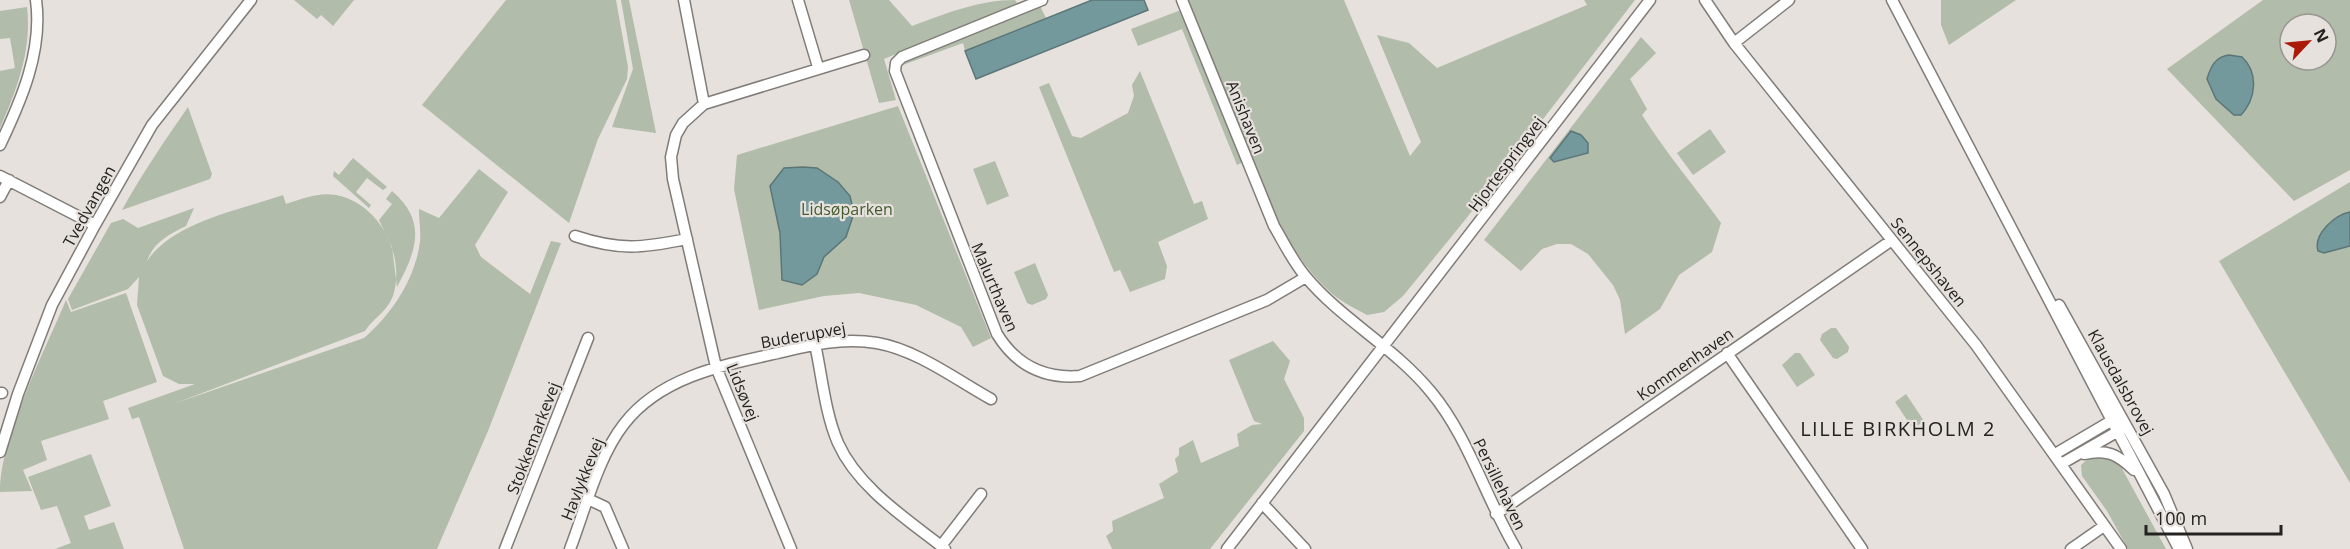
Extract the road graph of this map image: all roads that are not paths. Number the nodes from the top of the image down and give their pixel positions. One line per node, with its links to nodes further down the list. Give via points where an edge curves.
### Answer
1 (36, 0): 15 (street, via 31,64)
2 (251, 0): 18 (street, Tvedvangen, via 152,125)
3 (684, 0): 14 (street)
4 (798, 0): 13 (street)
5 (1042, 0): 23 (street, Malurthaven, via 902,57 896,63 899,85 1004,346 1025,365 1052,376 1080,376 1256,305)
6 (1182, 0): 23 (street, Anishaven, via 1284,244)
7 (1650, 0): 26 (street, Hjortespringvej)
8 (1705, 0): 11 (street, Sennepshaven)
9 (1789, 0): 11 (street)
10 (1893, 0): 20 (street, Klausdalsbrovej)
11 (1734, 43): 22 (street, Sennepshaven)
12 (864, 55): 13 (street, Lidsøvej)
13 (818, 67): 14 (street, Lidsøvej)
14 (704, 104): 21 (street, Lidsøvej, via 683,123 671,157)
15 (0, 145)
16 (5, 178): 17 (street); 18 (street)
17 (0, 196)
18 (95, 225): 33 (street, Tvedvangen, via 52,305)
19 (575, 236): 21 (street, via 624,248)
20 (2016, 236): 30 (street, Klausdalsbrovej); 31 (street, Klausdalsbrovej)
21 (687, 239): 28 (street, Lidsøvej)
22 (1892, 240): 27 (street, Kommenhaven); 34 (street, Sennepshaven, via 1976,345)
23 (1306, 277): 26 (street)
24 (588, 338): 44 (street, Stokkemarkevej)
25 (815, 344): 28 (street, Buderupvej); 29 (street, Buderupvej, via 860,340 897,348); 43 (street, via 832,427 846,458 867,484)
26 (1385, 346): 40 (street, Hjortespringvej); 41 (street, Persillehaven, via 1428,388 1457,431)
27 (1727, 353): 41 (street, Kommenhaven); 51 (street)
28 (716, 367): 39 (street, Havlykkevej, via 662,391 624,423 609,446); 47 (street, Lidsøvej)
29 (991, 399)
30 (2111, 421): 31 (street); 32 (street, Klausdalsbrovej); 34 (street)
31 (2128, 426): 32 (street); 55 (street, Klausdalsbrovej, via 2164,494)
32 (2117, 432): 35 (street); 37 (street, Klausdalsbrovej)
33 (0, 452)
34 (2055, 454): 36 (street, Sennepshaven)
35 (2075, 455): 36 (street); 37 (street, via 2113,452)
36 (2061, 464): 42 (street, Sennepshaven)
37 (2140, 475): 54 (street, Klausdalsbrovej)
38 (981, 494): 43 (street)
39 (590, 500): 45 (street, Havlykkevej); 46 (street, via 605,507)
40 (1262, 503): 48 (street, Hjortespringvej); 49 (street)
41 (1496, 514): 50 (street, Persillehaven)
42 (2104, 526): 52 (street); 53 (street, Sennepshaven)
43 (943, 547)
44 (505, 549)
45 (570, 549)
46 (623, 549)
47 (791, 549)
48 (1227, 549)
49 (1305, 549)
50 (1516, 549)
51 (1862, 549)
52 (2071, 549)
53 (2121, 549)
54 (2179, 549)
55 (2187, 549)

